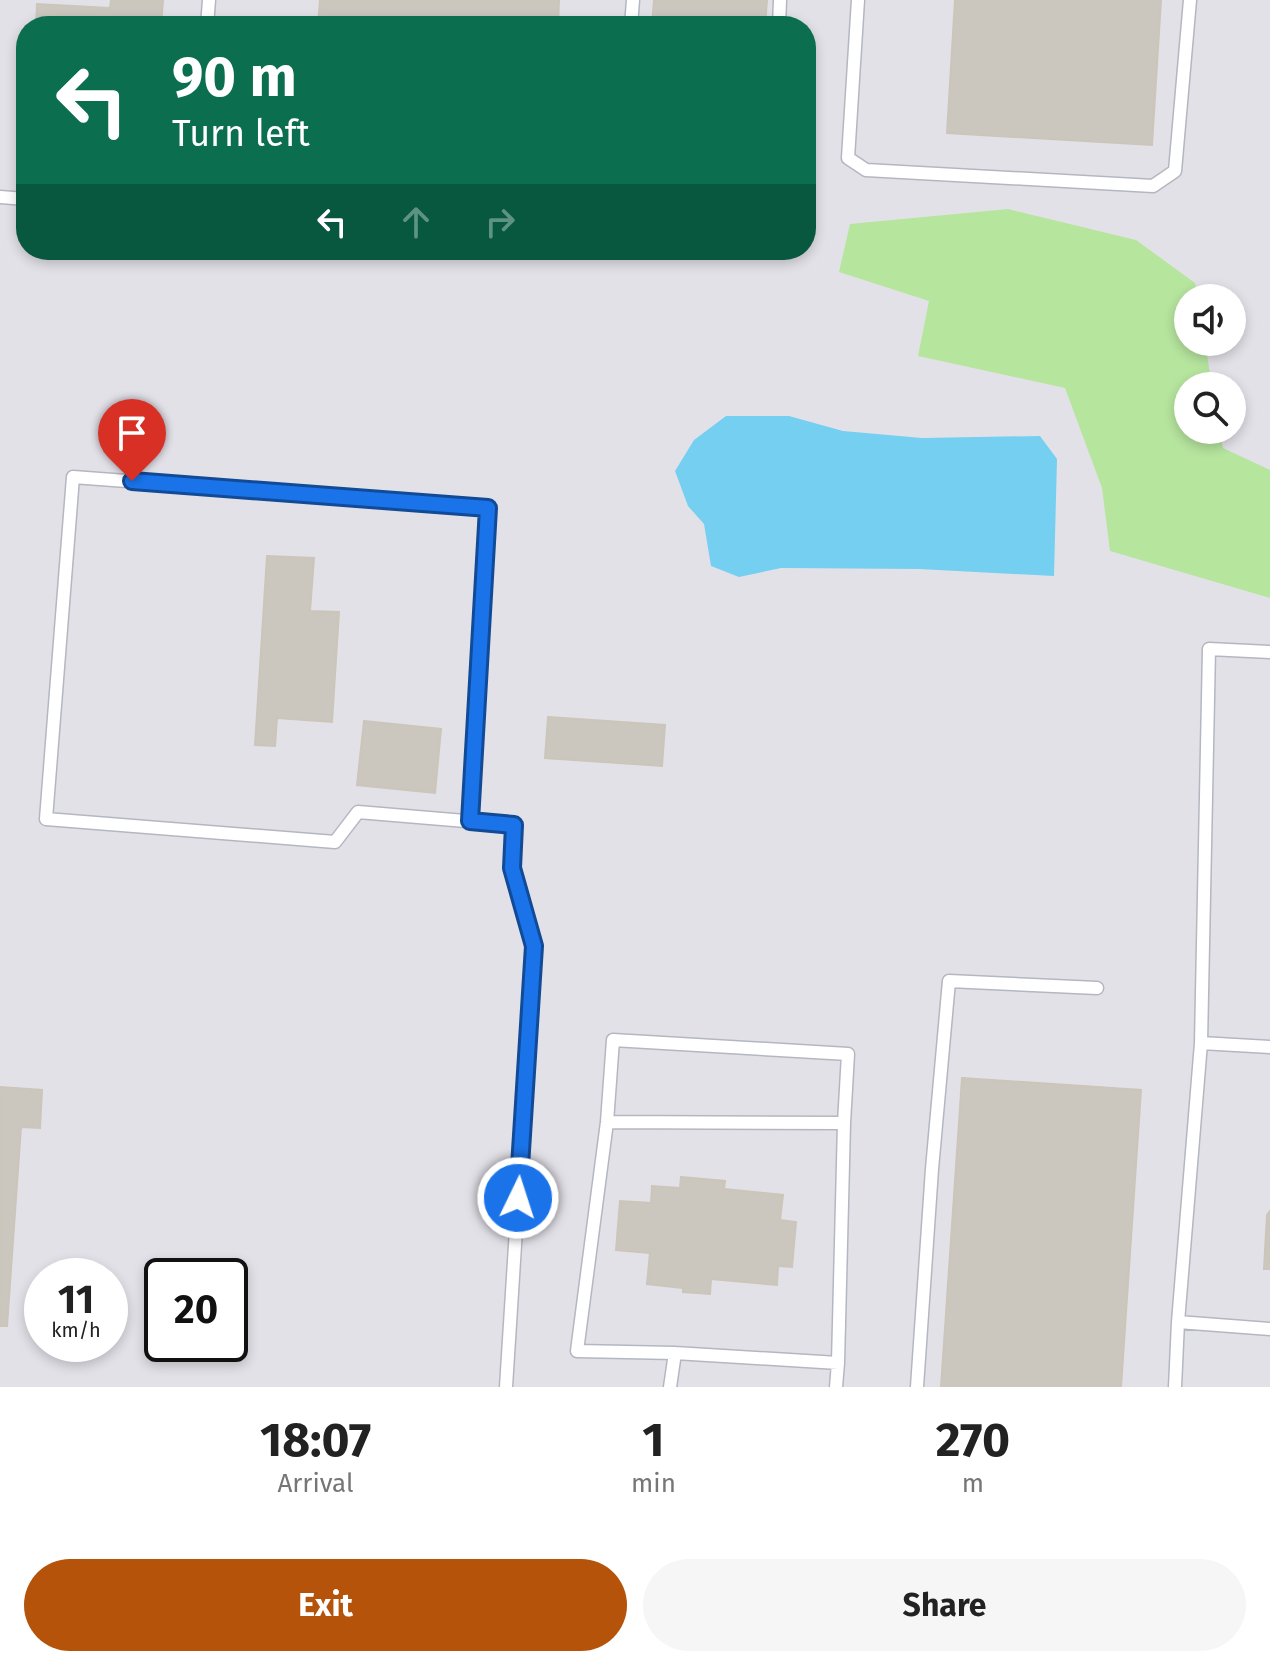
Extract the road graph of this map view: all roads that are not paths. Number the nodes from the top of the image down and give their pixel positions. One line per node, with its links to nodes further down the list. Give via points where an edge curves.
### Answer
1 (858, 0): 2 (lane, via 848,158 866,170 1153,186 1175,171)
2 (1190, 0)
3 (1270, 652): 6 (lane, via 1209,649)
4 (470, 821): 4 (lane, via 488,508 73,477 46,819 335,842 358,812); 14 (lane, via 514,825 512,868 534,946)
5 (1097, 988): 17 (lane, via 949,981)
6 (1201, 1043): 7 (lane); 10 (lane)
7 (1270, 1047)
8 (607, 1122): 9 (lane); 9 (lane, via 613,1040 848,1054); 12 (lane, via 577,1351)
9 (844, 1123): 13 (lane)
10 (1178, 1322): 11 (lane); 18 (lane)
11 (1270, 1329)
12 (675, 1353): 13 (lane); 15 (lane)
13 (838, 1363): 16 (lane)
14 (506, 1387)
15 (670, 1387)
16 (836, 1387)
17 (917, 1387)
18 (1175, 1387)

